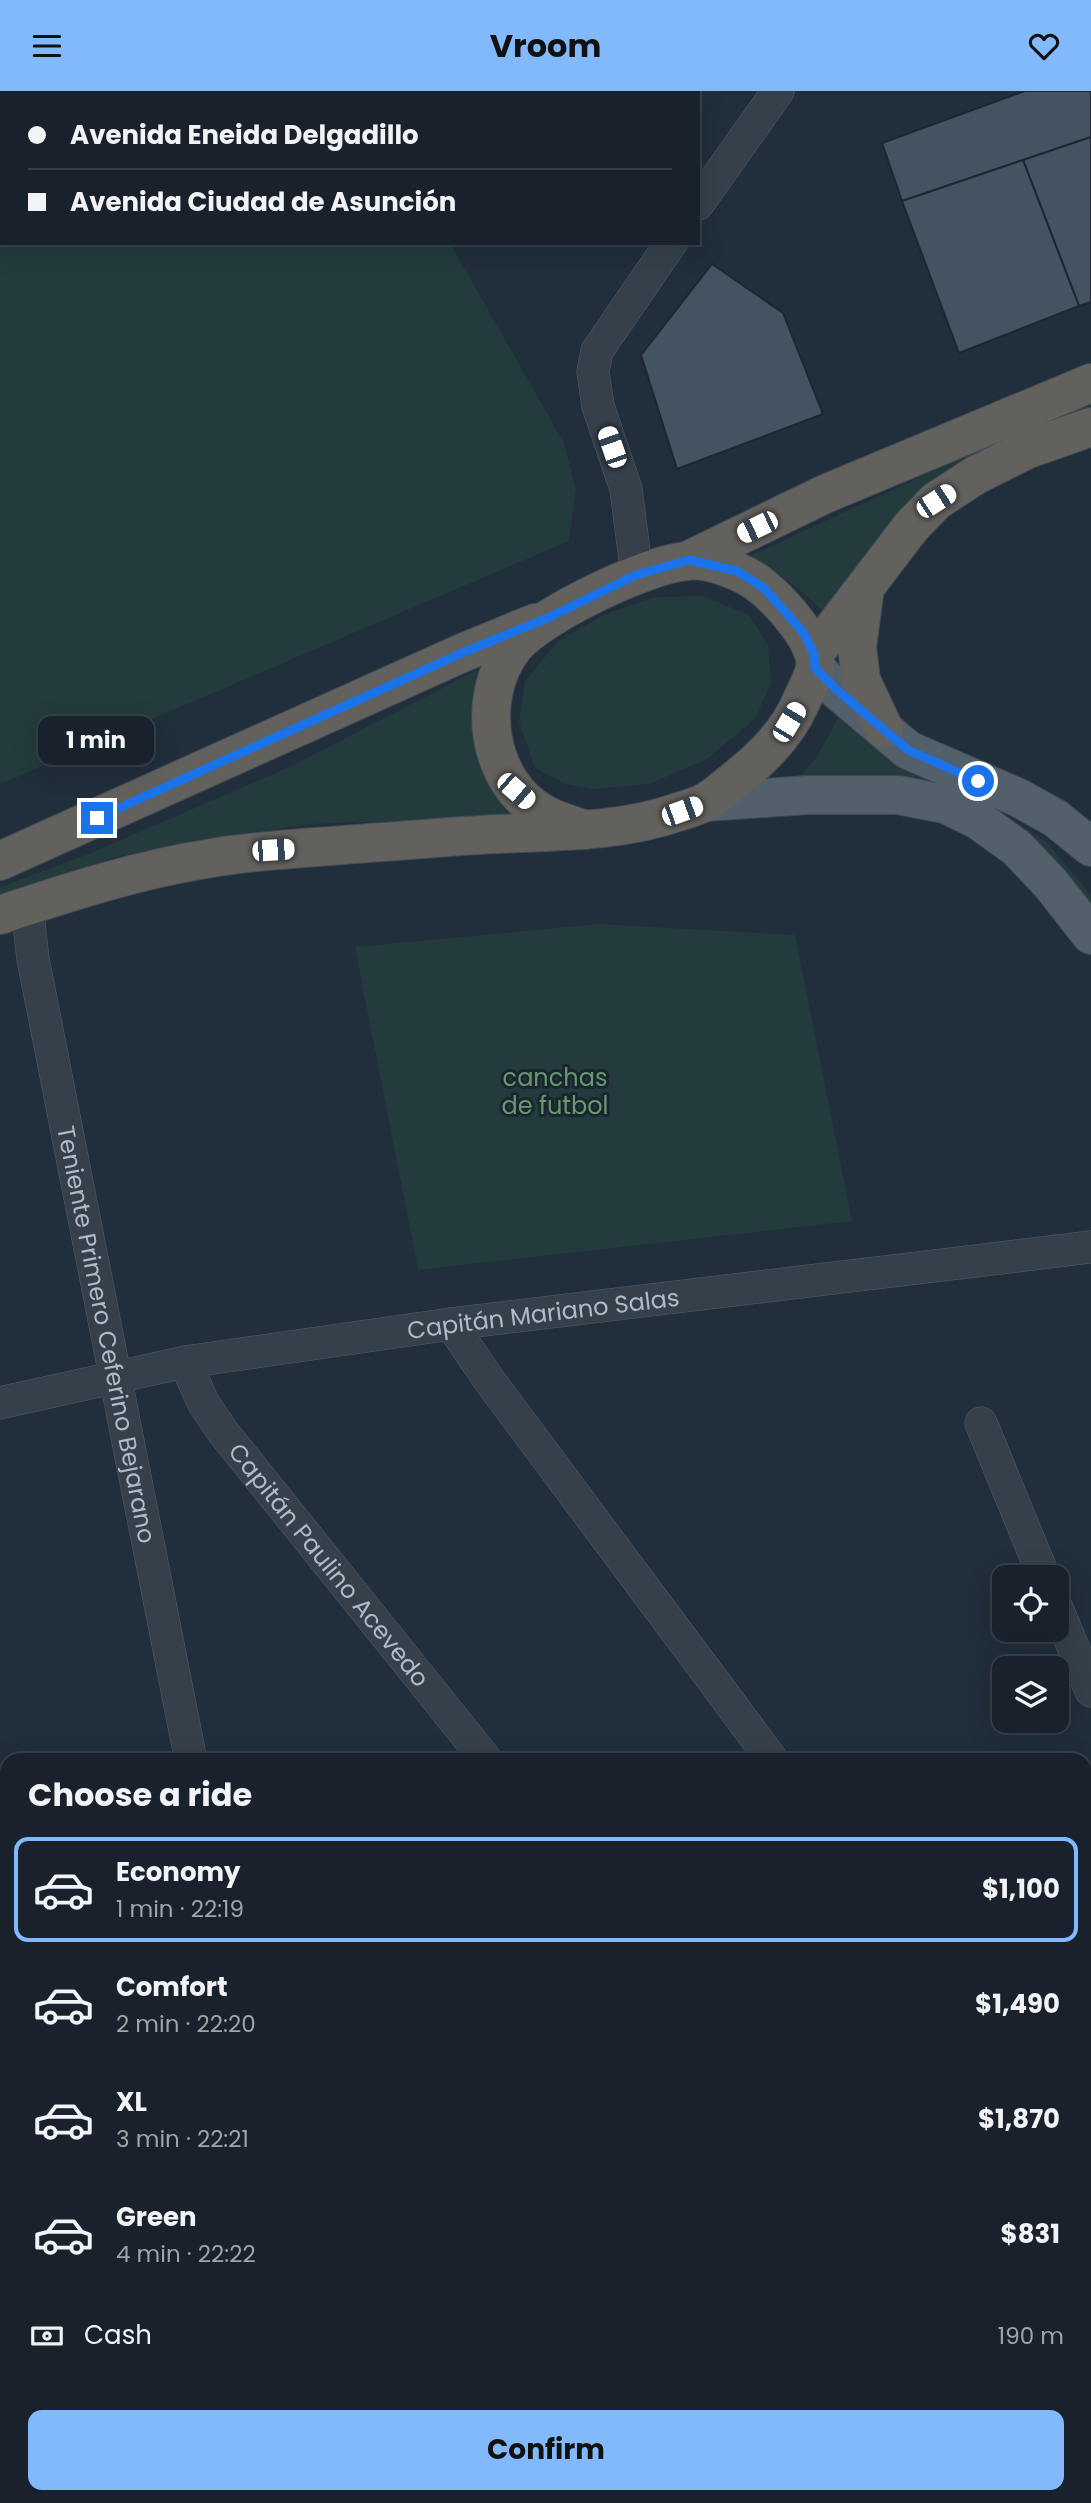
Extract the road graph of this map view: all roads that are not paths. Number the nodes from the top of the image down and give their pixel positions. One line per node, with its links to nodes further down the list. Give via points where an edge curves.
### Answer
1 (778, 91): 2 (street)
2 (700, 201)
3 (670, 245): 7 (street, via 597,351 593,372 598,406 626,489)
4 (1091, 383): 6 (highway, via 825,494)
5 (1091, 427): 8 (highway, via 1028,449 936,501)
6 (689, 560): 7 (highway); 10 (highway, via 737,571 764,588 803,632)
7 (636, 575): 9 (highway)
8 (866, 586): 10 (highway); 11 (highway, via 857,647 861,680)
9 (550, 617): 13 (highway, via 514,647 496,680 491,736 500,765 516,791 542,813); 15 (highway)
10 (815, 661): 11 (main road, via 837,690); 12 (highway, via 798,708 781,736)
11 (884, 729): 14 (main road, via 908,750 1055,818)
12 (706, 802): 13 (highway, via 657,820); 17 (main road, via 898,795 945,804 978,820 1017,848)
13 (586, 830): 16 (highway, via 211,858 154,869)
14 (1091, 847)
15 (0, 861)
16 (13, 910): 21 (street, Teniente Primero Ceferino Bejarano, via 36,972)
17 (1091, 935)
18 (1091, 1247): 19 (street, Capitán Mariano Salas)
19 (451, 1324): 20 (street, Capitán Mariano Salas); 29 (street)
20 (185, 1361): 21 (street, Capitán Mariano Salas); 28 (street, Capitán Paulino Acevedo, via 204,1404 223,1432)
21 (117, 1375): 22 (street, Capitán Mariano Salas); 27 (street, Teniente Primero Ceferino Bejarano)
22 (0, 1403)
23 (981, 1423): 24 (street)
24 (1039, 1565)
25 (1069, 1637): 26 (street)
26 (1091, 1691)
27 (189, 1753)
28 (481, 1753)
29 (766, 1753)

